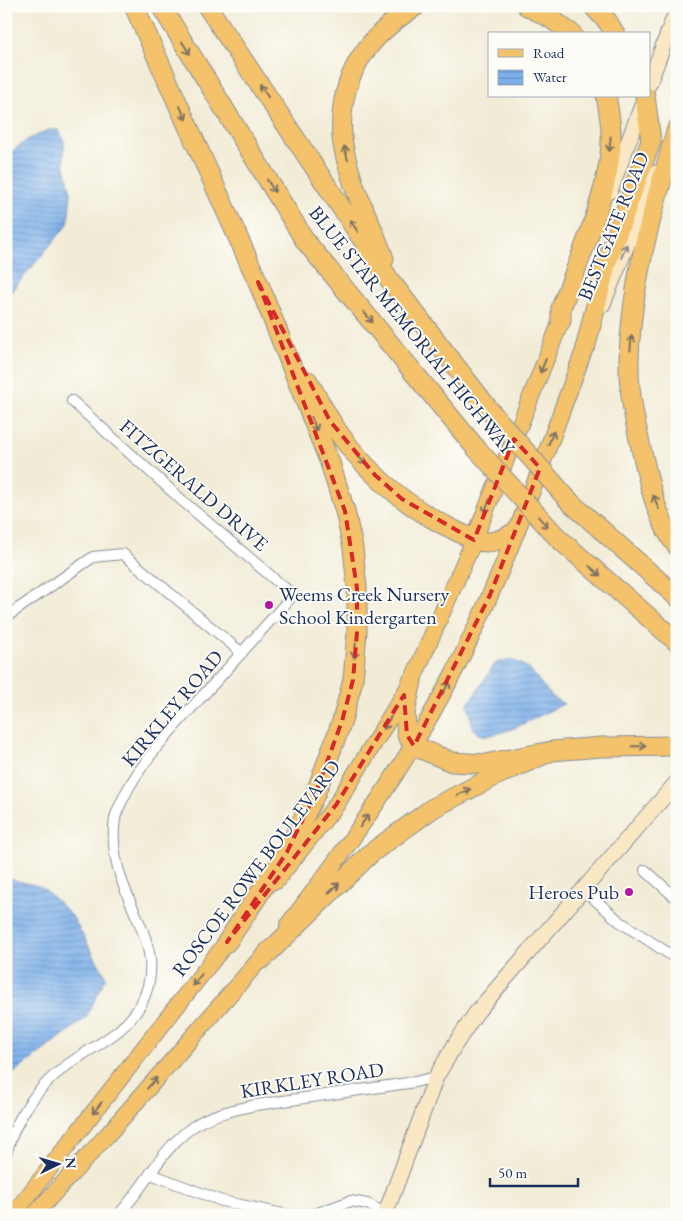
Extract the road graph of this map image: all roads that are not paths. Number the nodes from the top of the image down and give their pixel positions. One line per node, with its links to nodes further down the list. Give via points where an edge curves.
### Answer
1 (134, 6): 16 (highway, one-way to 16)
2 (161, 6): 27 (highway, BLUE STAR MEMORIAL HIGHWAY, one-way to 27, bridge, via 306,242 475,447 558,538)
3 (207, 6): 17 (highway, BLUE STAR MEMORIAL HIGHWAY, one-way to 3)
4 (416, 6): 17 (highway, one-way to 4, via 355,189 342,138 343,101 352,71 375,37)
5 (527, 6): 8 (highway)
6 (593, 6): 9 (highway)
7 (677, 9): 10 (main road)
8 (569, 32)
9 (614, 32)
10 (650, 81)
11 (606, 98): 18 (highway, one-way to 18, via 611,143 604,183 561,308)
12 (644, 98): 18 (main road, BESTGATE ROAD)
13 (645, 98): 19 (highway, via 651,141 607,261)
14 (677, 122): 19 (main road, BESTGATE ROAD, one-way to 14)
15 (677, 129): 23 (highway, one-way to 15, via 670,538 650,487 634,420 629,361 636,288 654,205)
16 (258, 282): 22 (highway, one-way to 22, via 302,370 350,448 402,499); 37 (highway, one-way to 37, via 330,463 345,511 357,588 357,632 352,680 342,721 316,792 287,852)
17 (391, 282): 25 (highway, BLUE STAR MEMORIAL HIGHWAY, bridge, via 490,411 570,502)
18 (561, 321): 22 (main road, ROSCOE ROWE BOULEVARD, one-way to 22)
19 (586, 345): 21 (main road, one-way to 19)
20 (72, 401): 24 (street, FITZGERALD DRIVE)
21 (516, 532): 22 (highway, via 504,539); 30 (main road, one-way to 21, via 456,670)
22 (474, 540): 29 (main road, ROSCOE ROWE BOULEVARD)
23 (677, 546)
24 (293, 595): 28 (street, KIRKLEY ROAD)
25 (677, 597)
26 (6, 617): 28 (street, via 93,557 123,554)
27 (677, 642)
28 (242, 652): 41 (street, KIRKLEY ROAD, via 142,766 115,817 116,859 149,952 151,970 140,1004 122,1028 67,1065 37,1093 23,1112)
29 (412, 681): 30 (highway, via 405,713 407,735); 37 (main road, ROSCOE ROWE BOULEVARD, one-way to 37, via 336,805)
30 (414, 746): 32 (highway, via 452,762 485,764); 38 (main road, one-way to 30, via 365,820)
31 (677, 746): 32 (highway, one-way to 31, via 601,746)
32 (552, 751): 38 (highway, one-way to 32, via 371,853 433,808)
33 (676, 783): 35 (main road)
34 (645, 870): 36 (street)
35 (583, 889): 39 (street, via 619,921); 40 (main road, via 476,1013)
36 (677, 899)
37 (227, 942): 43 (main road, ROSCOE ROWE BOULEVARD, one-way to 43)
38 (262, 959): 45 (main road, one-way to 38)
39 (676, 959)
40 (436, 1076): 42 (street, KIRKLEY ROAD, via 235,1110 198,1123 167,1151); 44 (main road)
41 (6, 1155)
42 (151, 1174): 46 (street, KIRKLEY ROAD); 47 (street, via 222,1201)
43 (12, 1210)
44 (385, 1214): 48 (street, via 367,1204 351,1201 315,1214)
45 (34, 1215)
46 (118, 1215)
47 (288, 1215)
48 (295, 1215)

